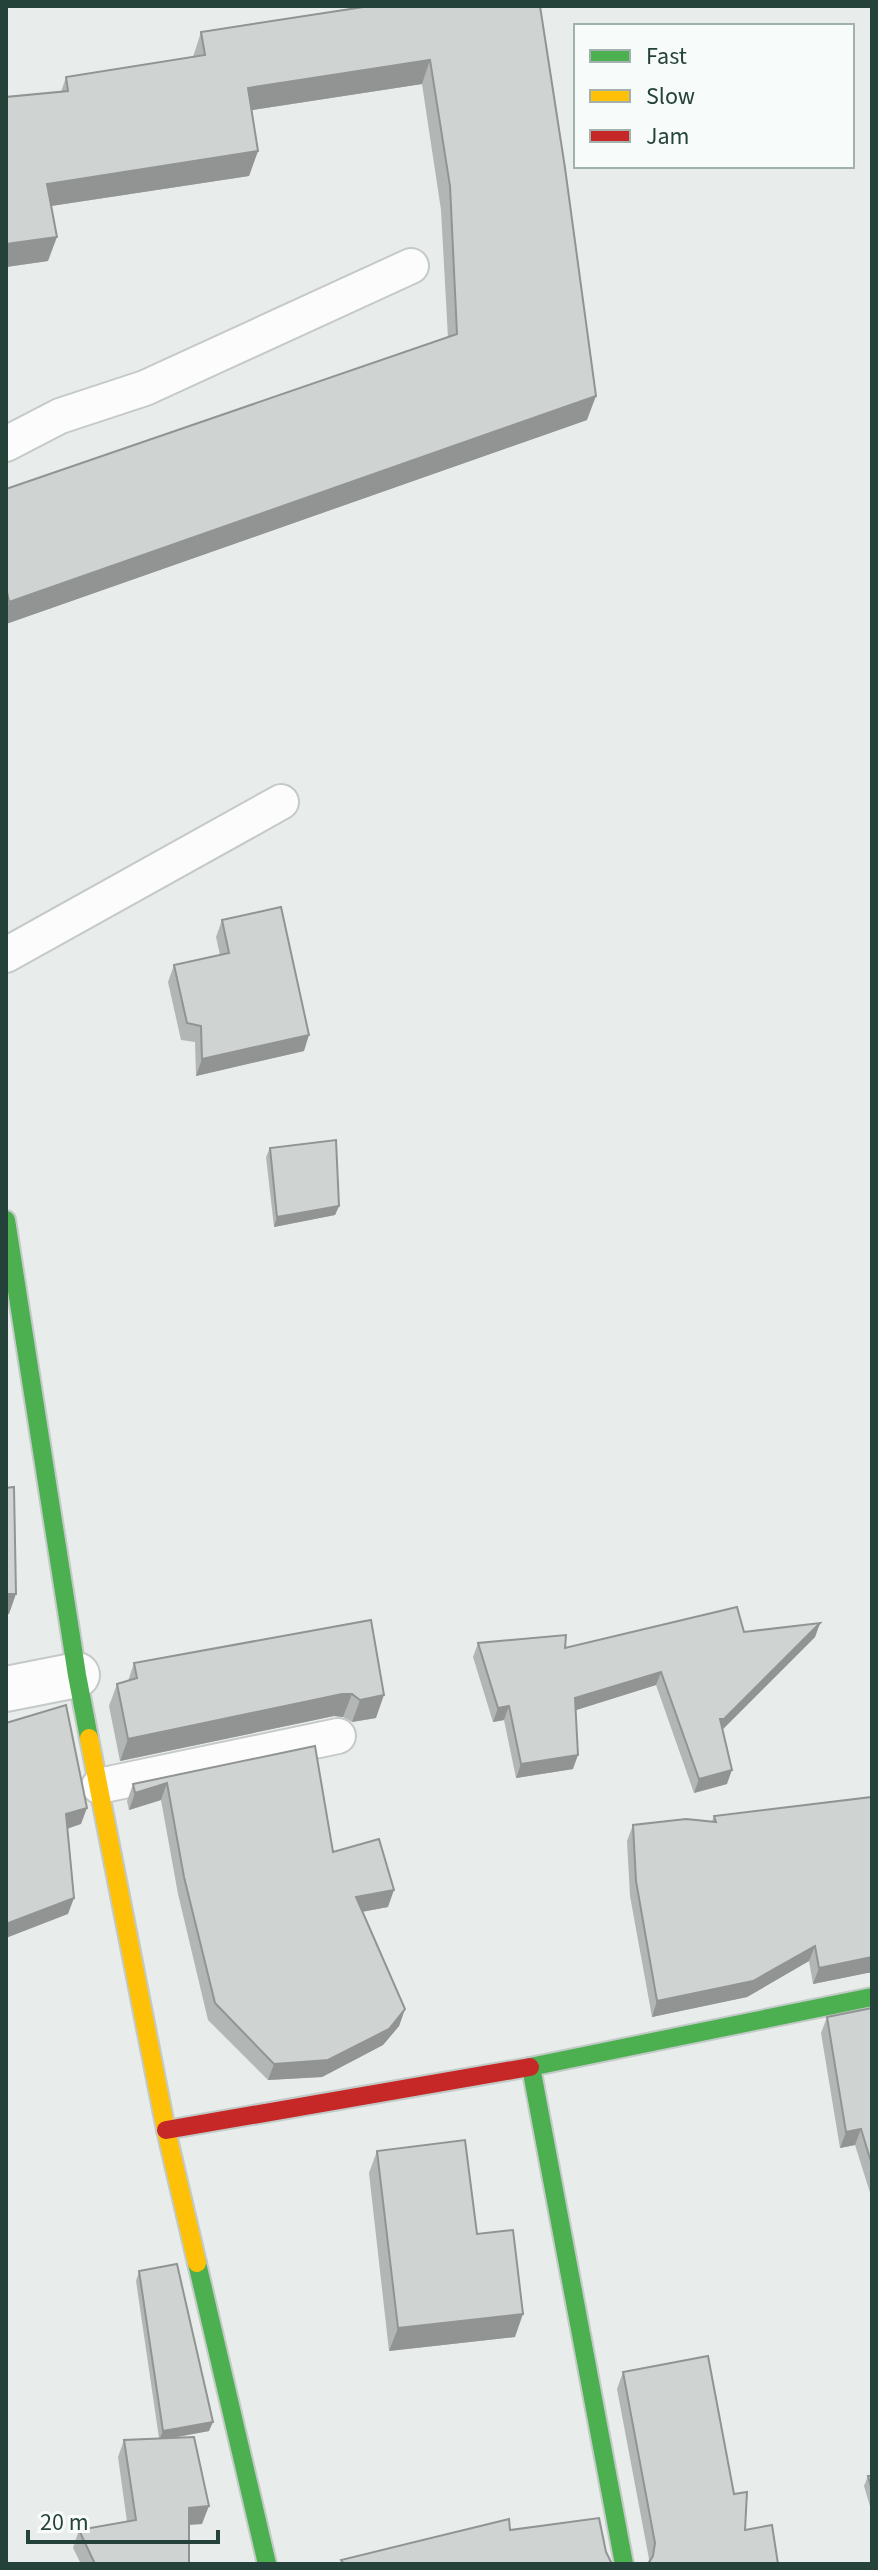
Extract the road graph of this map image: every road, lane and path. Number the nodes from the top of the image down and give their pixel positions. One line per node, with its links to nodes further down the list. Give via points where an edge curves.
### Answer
1 (411, 266): 2 (lane, via 145,388 60,416)
2 (6, 444)
3 (281, 802): 4 (lane)
4 (6, 955)
5 (6, 1220): 6 (street)
6 (77, 1675): 7 (street); 9 (street)
7 (6, 1689)
8 (338, 1736): 9 (lane)
9 (99, 1786): 12 (street)
10 (872, 1997): 11 (street)
11 (531, 2067): 12 (street); 14 (street)
12 (166, 2130): 13 (street)
13 (267, 2564)
14 (624, 2564)

